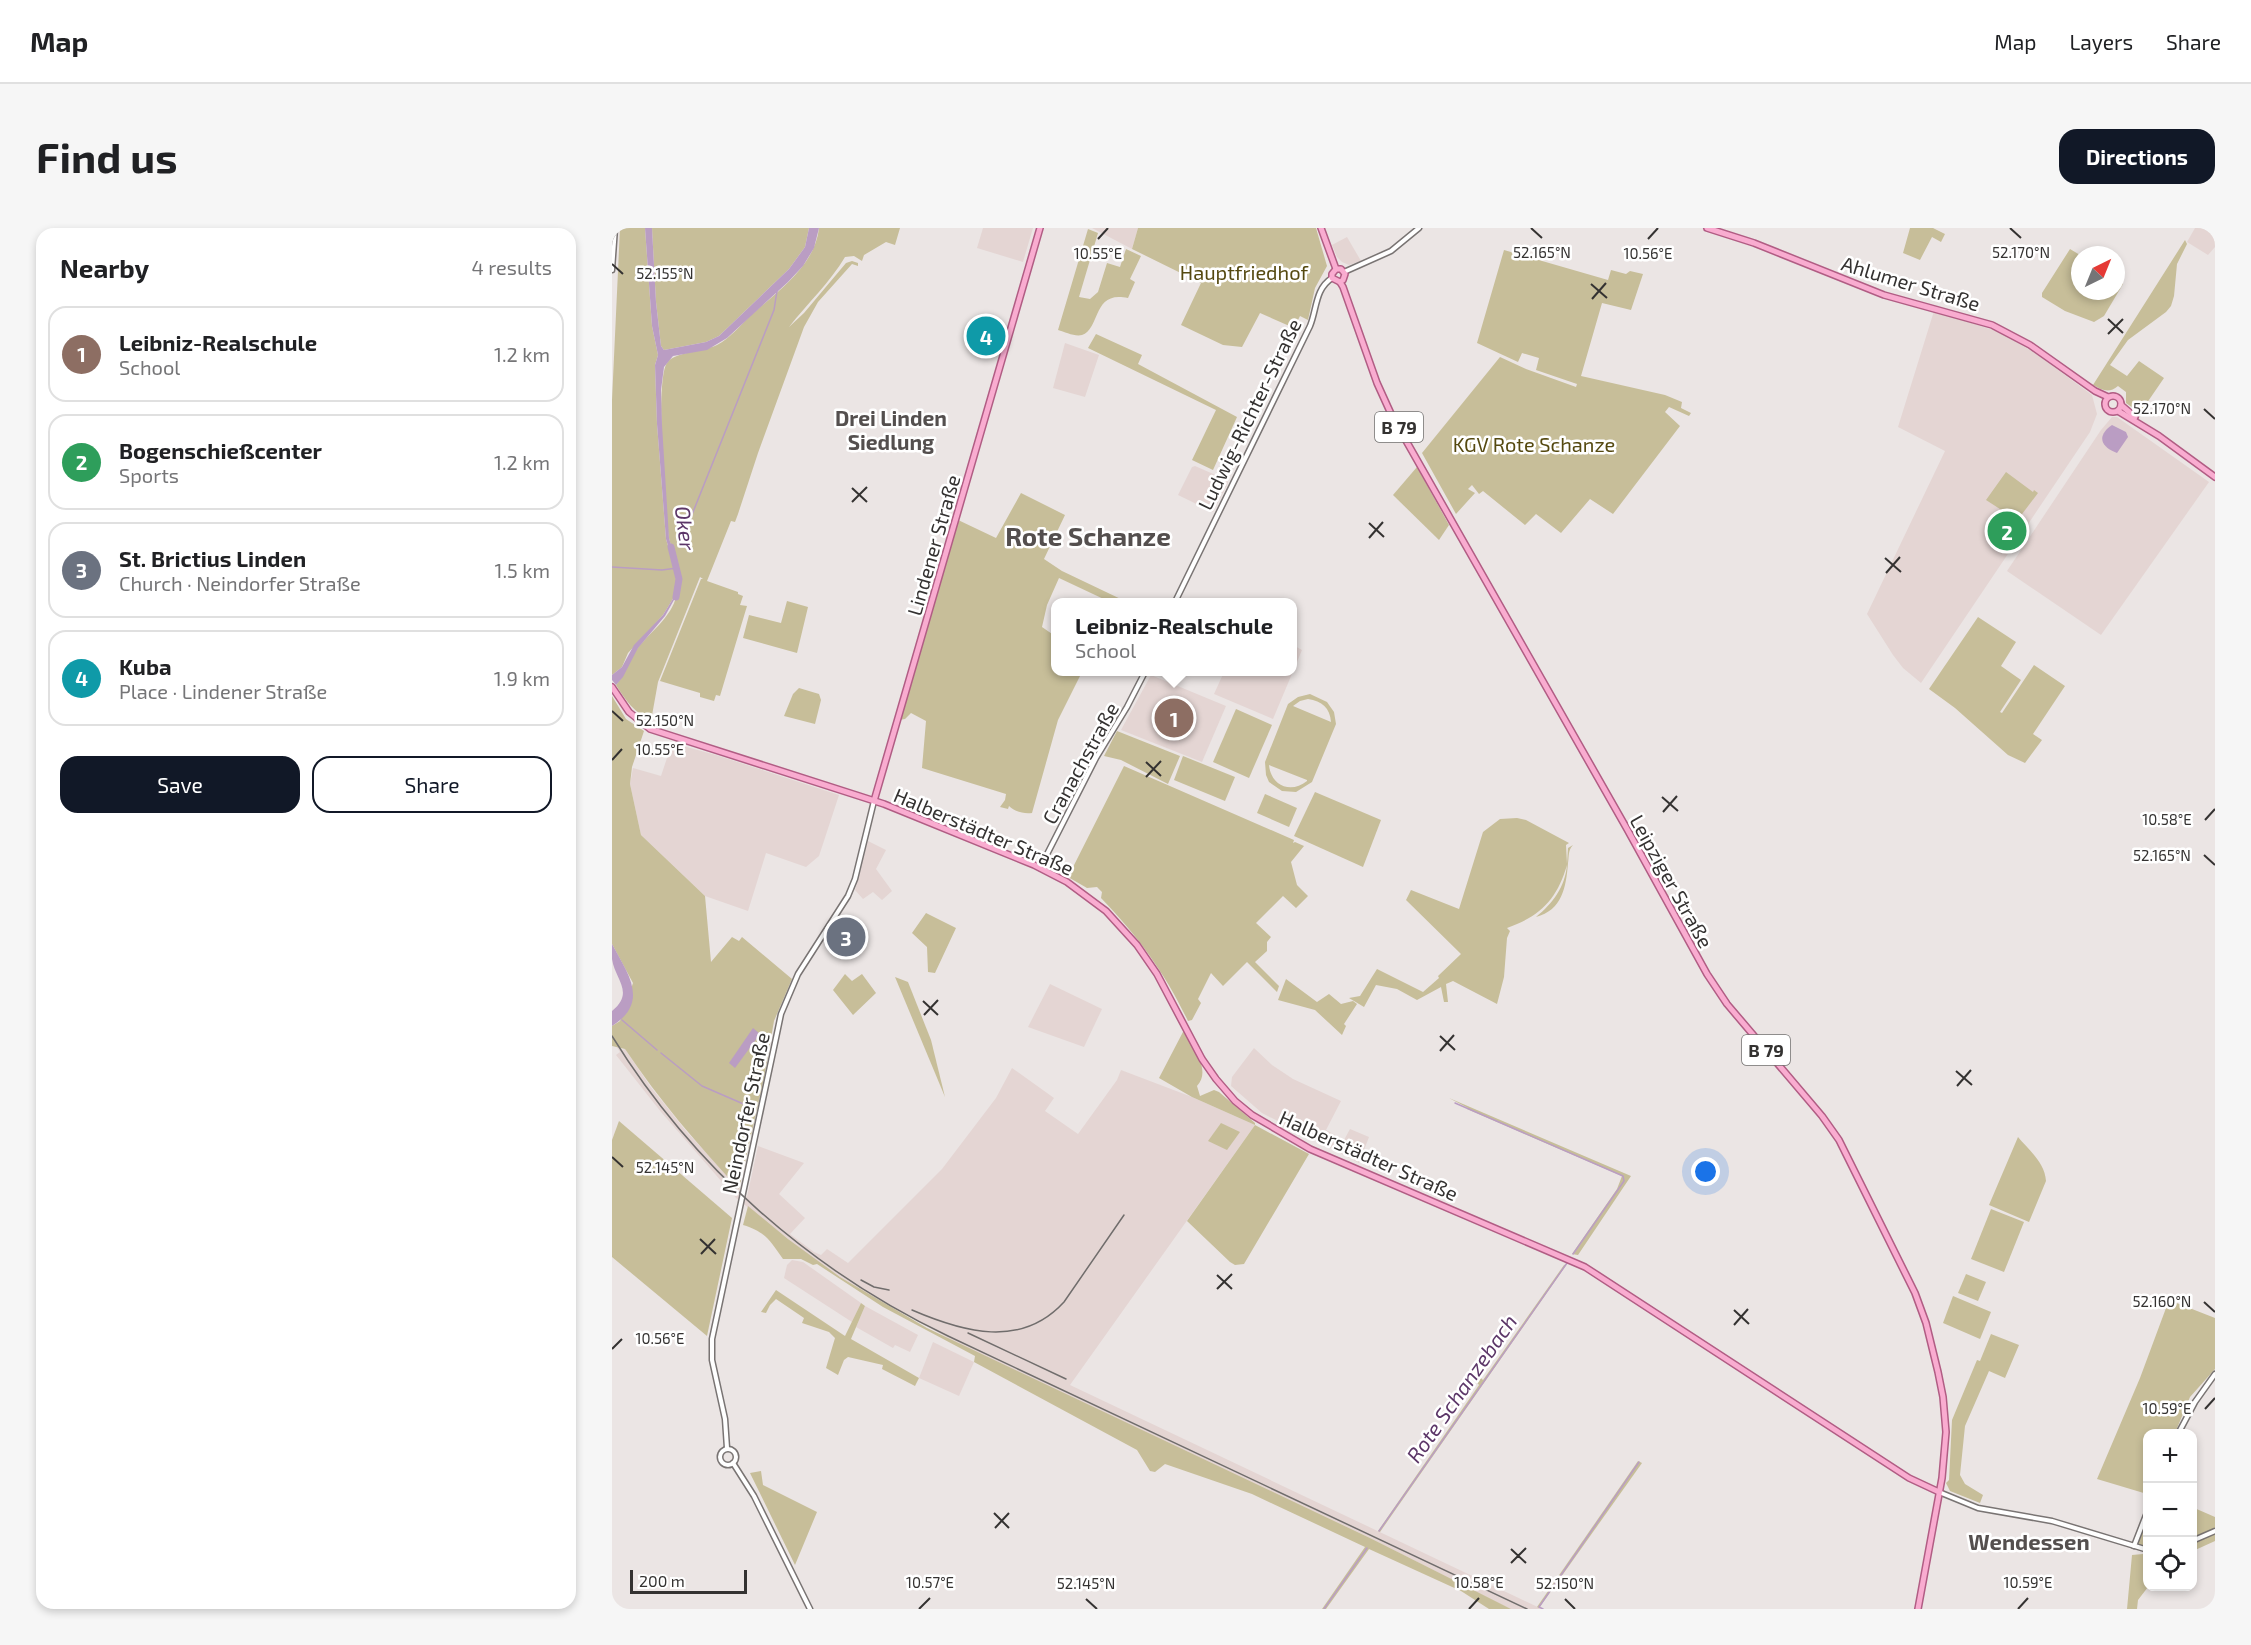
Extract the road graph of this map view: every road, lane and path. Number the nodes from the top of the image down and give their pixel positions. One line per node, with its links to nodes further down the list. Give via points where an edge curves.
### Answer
1 (615, 228): 7 (street)
2 (1040, 228): 17 (main road, Lindener Straße)
3 (1321, 228): 6 (main road)
4 (1419, 228): 8 (street, via 1391,251)
5 (1707, 228): 11 (main road, Ahlumer Straße, via 1884,295 1992,325 2030,345)
6 (1336, 269): 8 (main road); 9 (main road)
7 (612, 270)
8 (1344, 272): 10 (main road)
9 (1332, 278): 10 (main road); 14 (street, Ludwig-Richter-Straße, via 1318,293 1310,326)
10 (1340, 282): 23 (main road, Leipziger Straße / B 79, via 1392,416 1707,974 1727,1004 1822,1116 1852,1163 1926,1323 1946,1419)
11 (2106, 399): 12 (main road, Ahlumer Straße, via 2116,396); 12 (main road, Ahlumer Straße, via 2108,411)
12 (2120, 408): 13 (main road, Ahlumer Straße)
13 (2215, 477)
14 (1177, 598)
15 (1143, 676): 18 (street, Cranachstraße)
16 (612, 687): 17 (main road, Halberstädter Straße, via 629,712 659,733)
17 (874, 801): 18 (main road, Halberstädter Straße); 21 (street, Neindorfer Straße, via 848,896 798,974 776,1036 712,1339)
18 (1040, 868): 23 (main road, Halberstädter Straße, via 1079,890 1128,934 1157,974 1202,1059 1235,1101 1252,1115 1309,1148 1580,1264 1920,1484)
19 (2215, 1374): 20 (street)
20 (2181, 1429)
21 (727, 1448): 22 (street, Neindorfer Straße, via 736,1454); 22 (street, Neindorfer Straße, via 720,1453 721,1461)
22 (733, 1463): 29 (street, Neindorfer Straße, via 748,1485)
23 (1939, 1492): 27 (street, via 1978,1508 2052,1521); 30 (main road, B 79)
24 (2143, 1523): 27 (street)
25 (2215, 1531): 26 (street)
26 (2197, 1539)
27 (2134, 1546): 28 (street)
28 (2143, 1549)
29 (810, 1609)
30 (1918, 1609)

